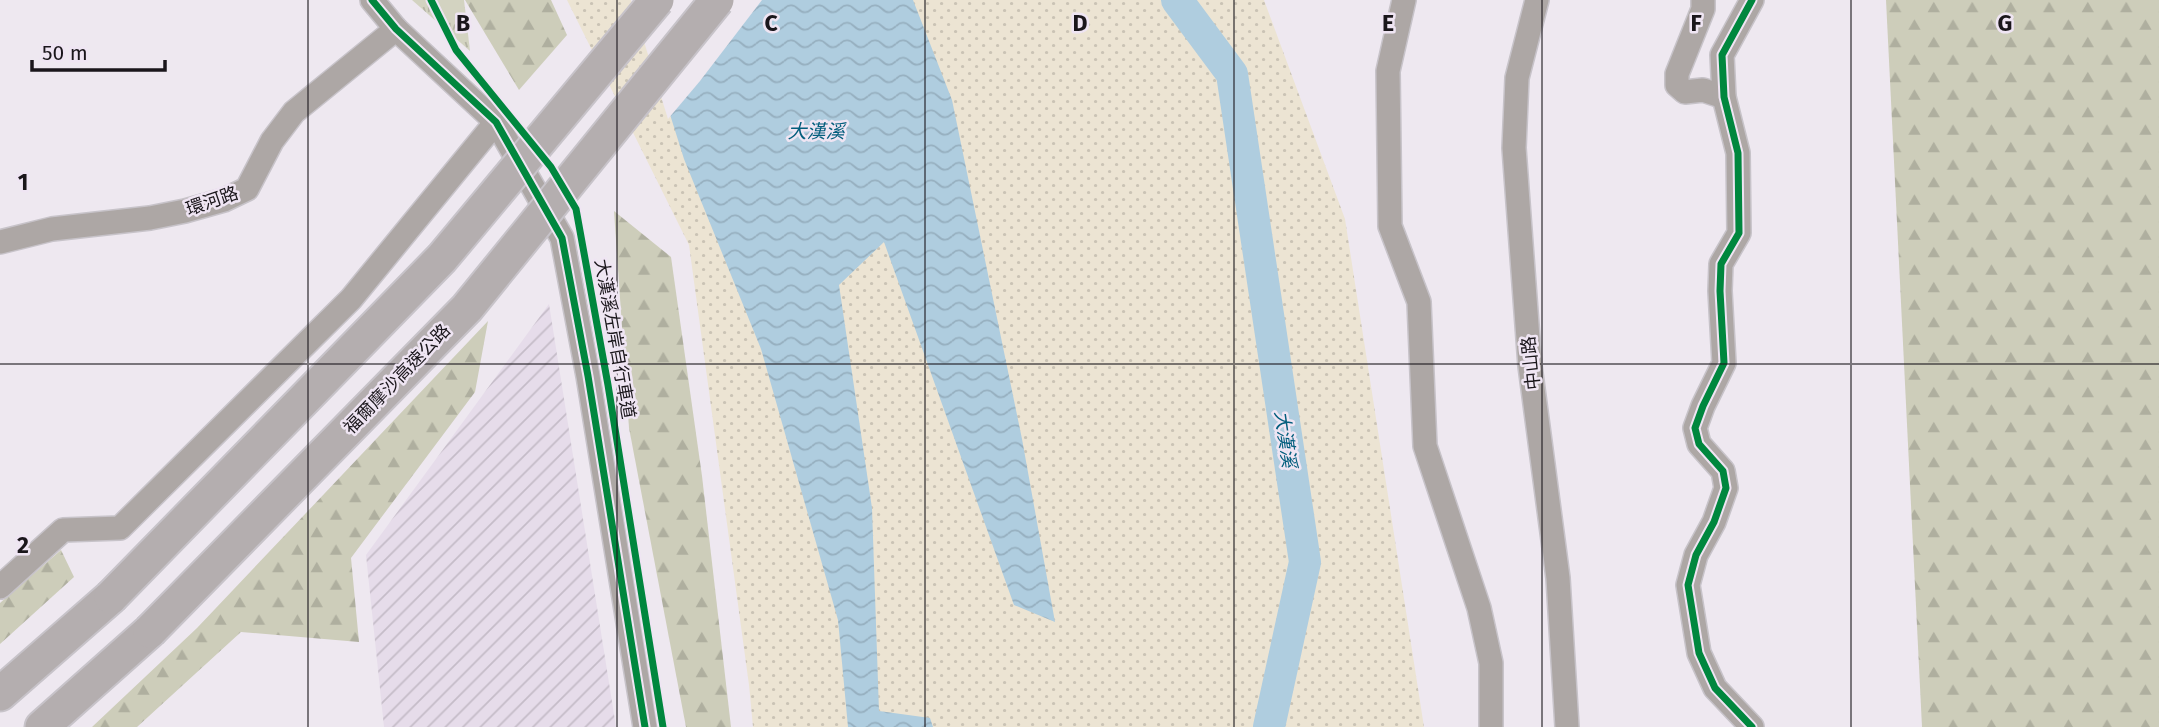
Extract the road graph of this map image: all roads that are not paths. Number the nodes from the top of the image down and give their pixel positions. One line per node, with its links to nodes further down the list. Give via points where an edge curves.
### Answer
1 (372, 0): 8 (street)
2 (657, 0): 13 (highway, bridge, via 442,258 111,597)
3 (717, 0): 14 (highway, 福爾摩沙高速公路, bridge, via 467,307 150,631)
4 (1404, 0): 16 (street, via 1388,71 1390,226 1419,302 1425,446 1479,608 1491,663)
5 (1537, 0): 17 (street, 中山路, via 1517,78 1514,148 1530,366 1558,579)
6 (1703, 0): 9 (street, via 1677,85 1685,93 1703,90)
7 (1752, 0): 9 (street, via 1722,55)
8 (396, 29): 10 (street); 11 (street, 環河路, via 295,112 272,141 247,189 185,211 52,229)
9 (1724, 97): 18 (street, via 1738,153 1739,233 1721,264 1724,363 1695,428 1699,444 1723,471 1726,488 1688,584 1699,653 1715,688)
10 (496, 122): 12 (street, via 351,299 120,528 64,530); 15 (street, via 562,238)
11 (0, 242)
12 (0, 587)
13 (0, 694)
14 (42, 727)
15 (645, 727)
16 (1491, 727)
17 (1567, 727)
18 (1752, 727)

